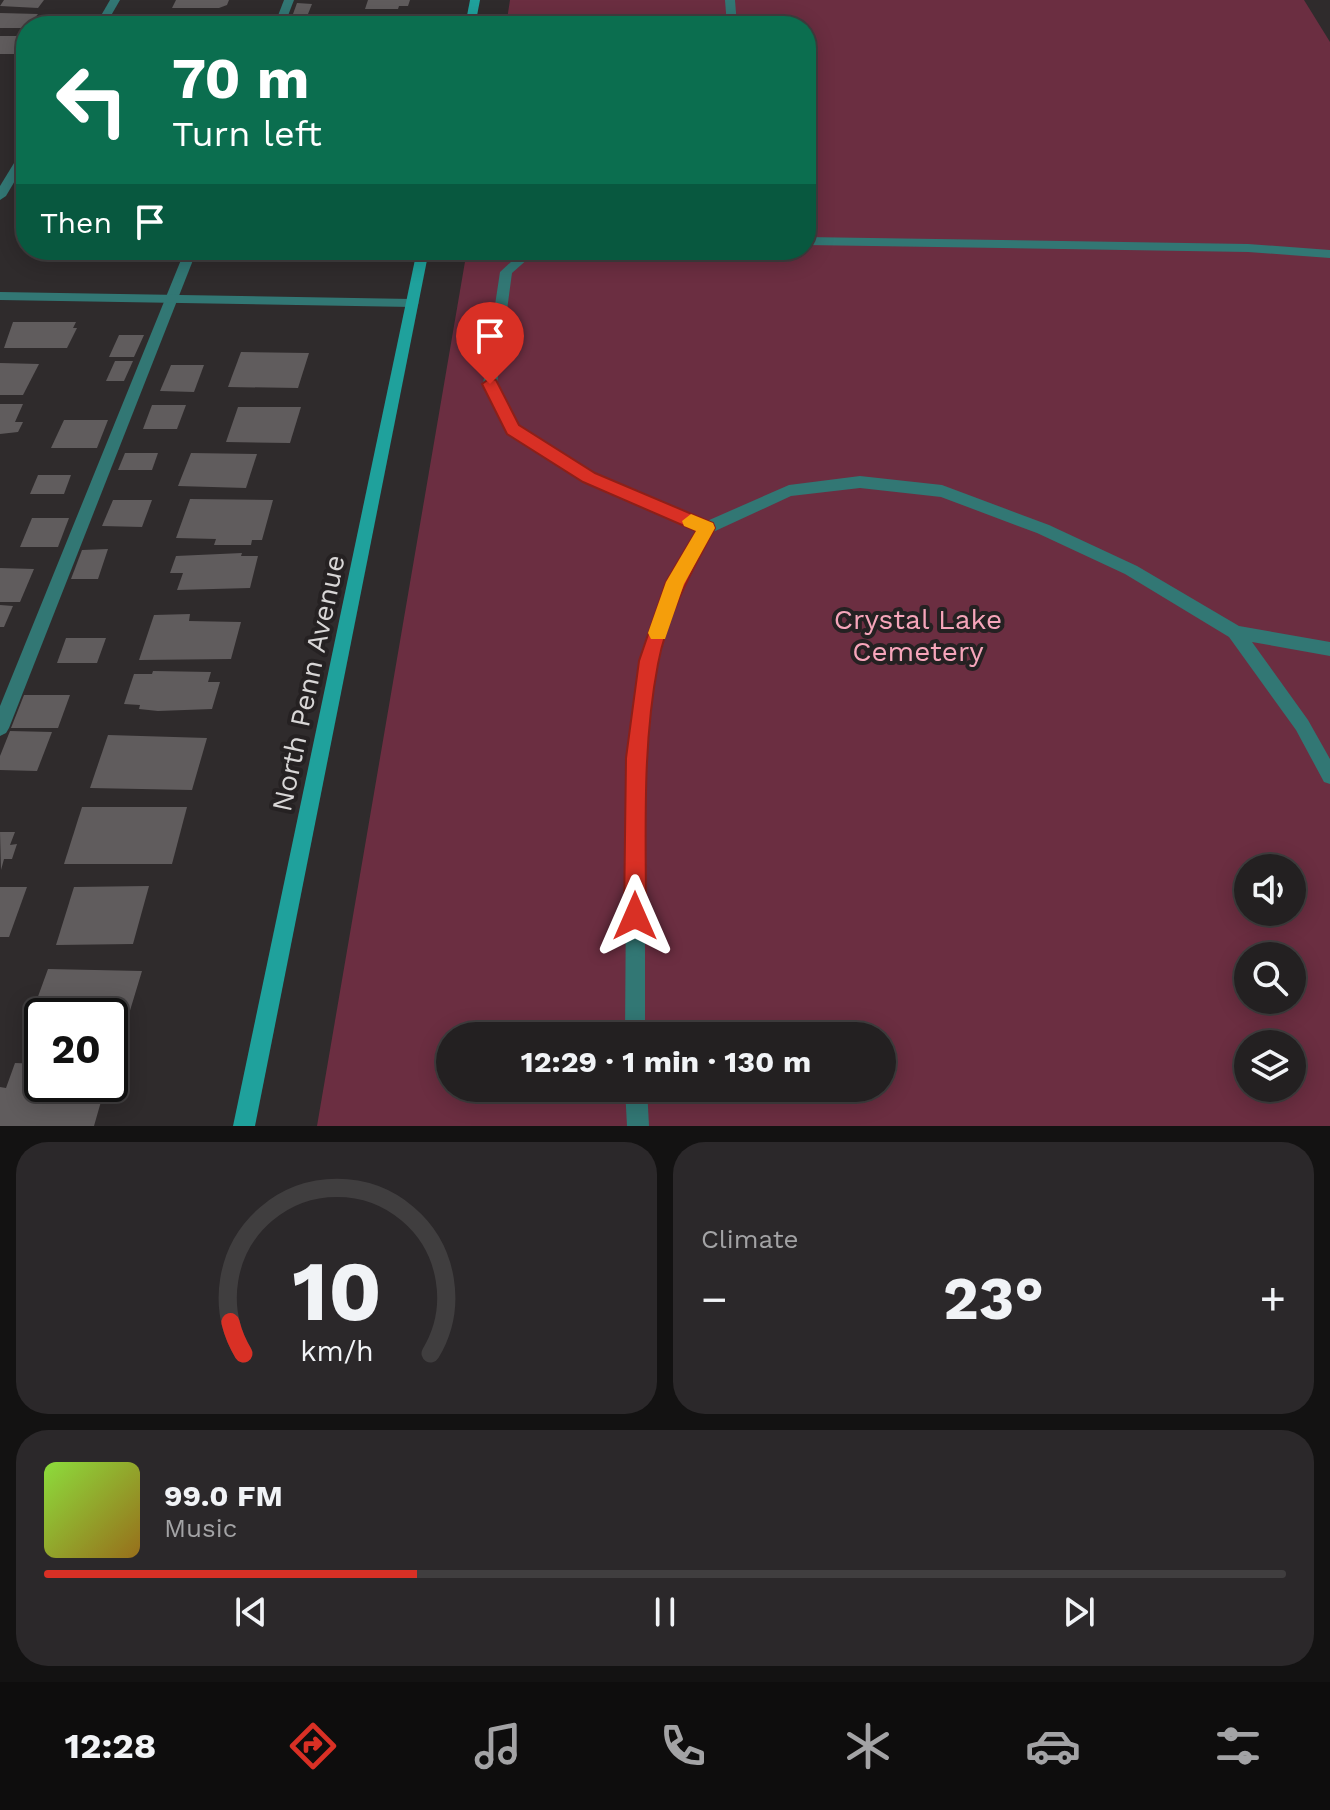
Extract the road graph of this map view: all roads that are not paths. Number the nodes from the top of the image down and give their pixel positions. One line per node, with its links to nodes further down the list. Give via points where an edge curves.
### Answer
1 (16, 169): 2 (street)
2 (0, 196)
3 (816, 241): 4 (street)
4 (1330, 254)
5 (187, 260): 9 (street)
6 (421, 260): 10 (main road, North Penn Avenue)
7 (520, 260): 11 (street, via 506,272 490,384 513,429 589,477)
8 (0, 296): 9 (street)
9 (171, 299): 10 (street); 14 (street)
10 (412, 303): 18 (main road, North Penn Avenue)
11 (707, 528): 12 (street, via 789,491 860,482 942,491 1131,570); 16 (street, via 675,582 648,661 636,758)
12 (1235, 632): 13 (street); 15 (street, via 1302,725)
13 (1330, 649)
14 (0, 728)
15 (1330, 776)
16 (635, 1022)
17 (637, 1102): 19 (street)
18 (244, 1126)
19 (638, 1126)

